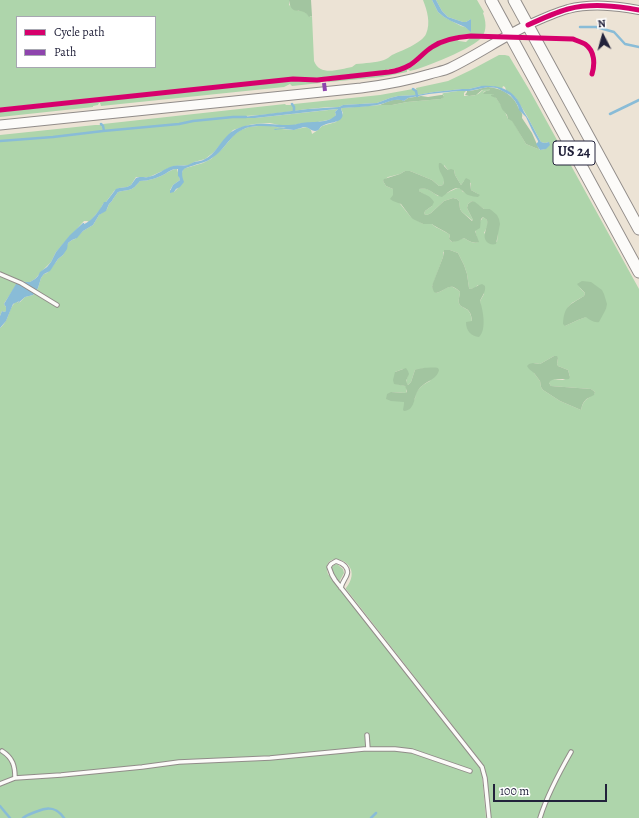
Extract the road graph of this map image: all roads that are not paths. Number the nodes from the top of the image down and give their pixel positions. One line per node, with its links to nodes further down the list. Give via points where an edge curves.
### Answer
1 (491, 0): 5 (highway, US 24)
2 (514, 0): 4 (highway, US 24)
3 (639, 10): 4 (street, via 592,5 568,9)
4 (528, 25): 5 (main road); 7 (highway, US 24)
5 (509, 34): 6 (main road, via 448,69 400,82); 8 (highway, US 24)
6 (0, 125)
7 (639, 229)
8 (639, 272)
9 (0, 274): 10 (lane, via 21,283)
10 (57, 305)
11 (342, 588): 11 (lane, via 329,568 336,561 348,572); 19 (lane, via 479,763 485,778)
12 (367, 735): 13 (lane)
13 (368, 749): 16 (lane, via 412,751); 17 (lane, via 179,762)
14 (2, 751): 17 (lane, via 13,762)
15 (570, 752): 20 (lane)
16 (470, 771)
17 (15, 778): 18 (lane)
18 (0, 784)
19 (489, 818)
20 (540, 818)

